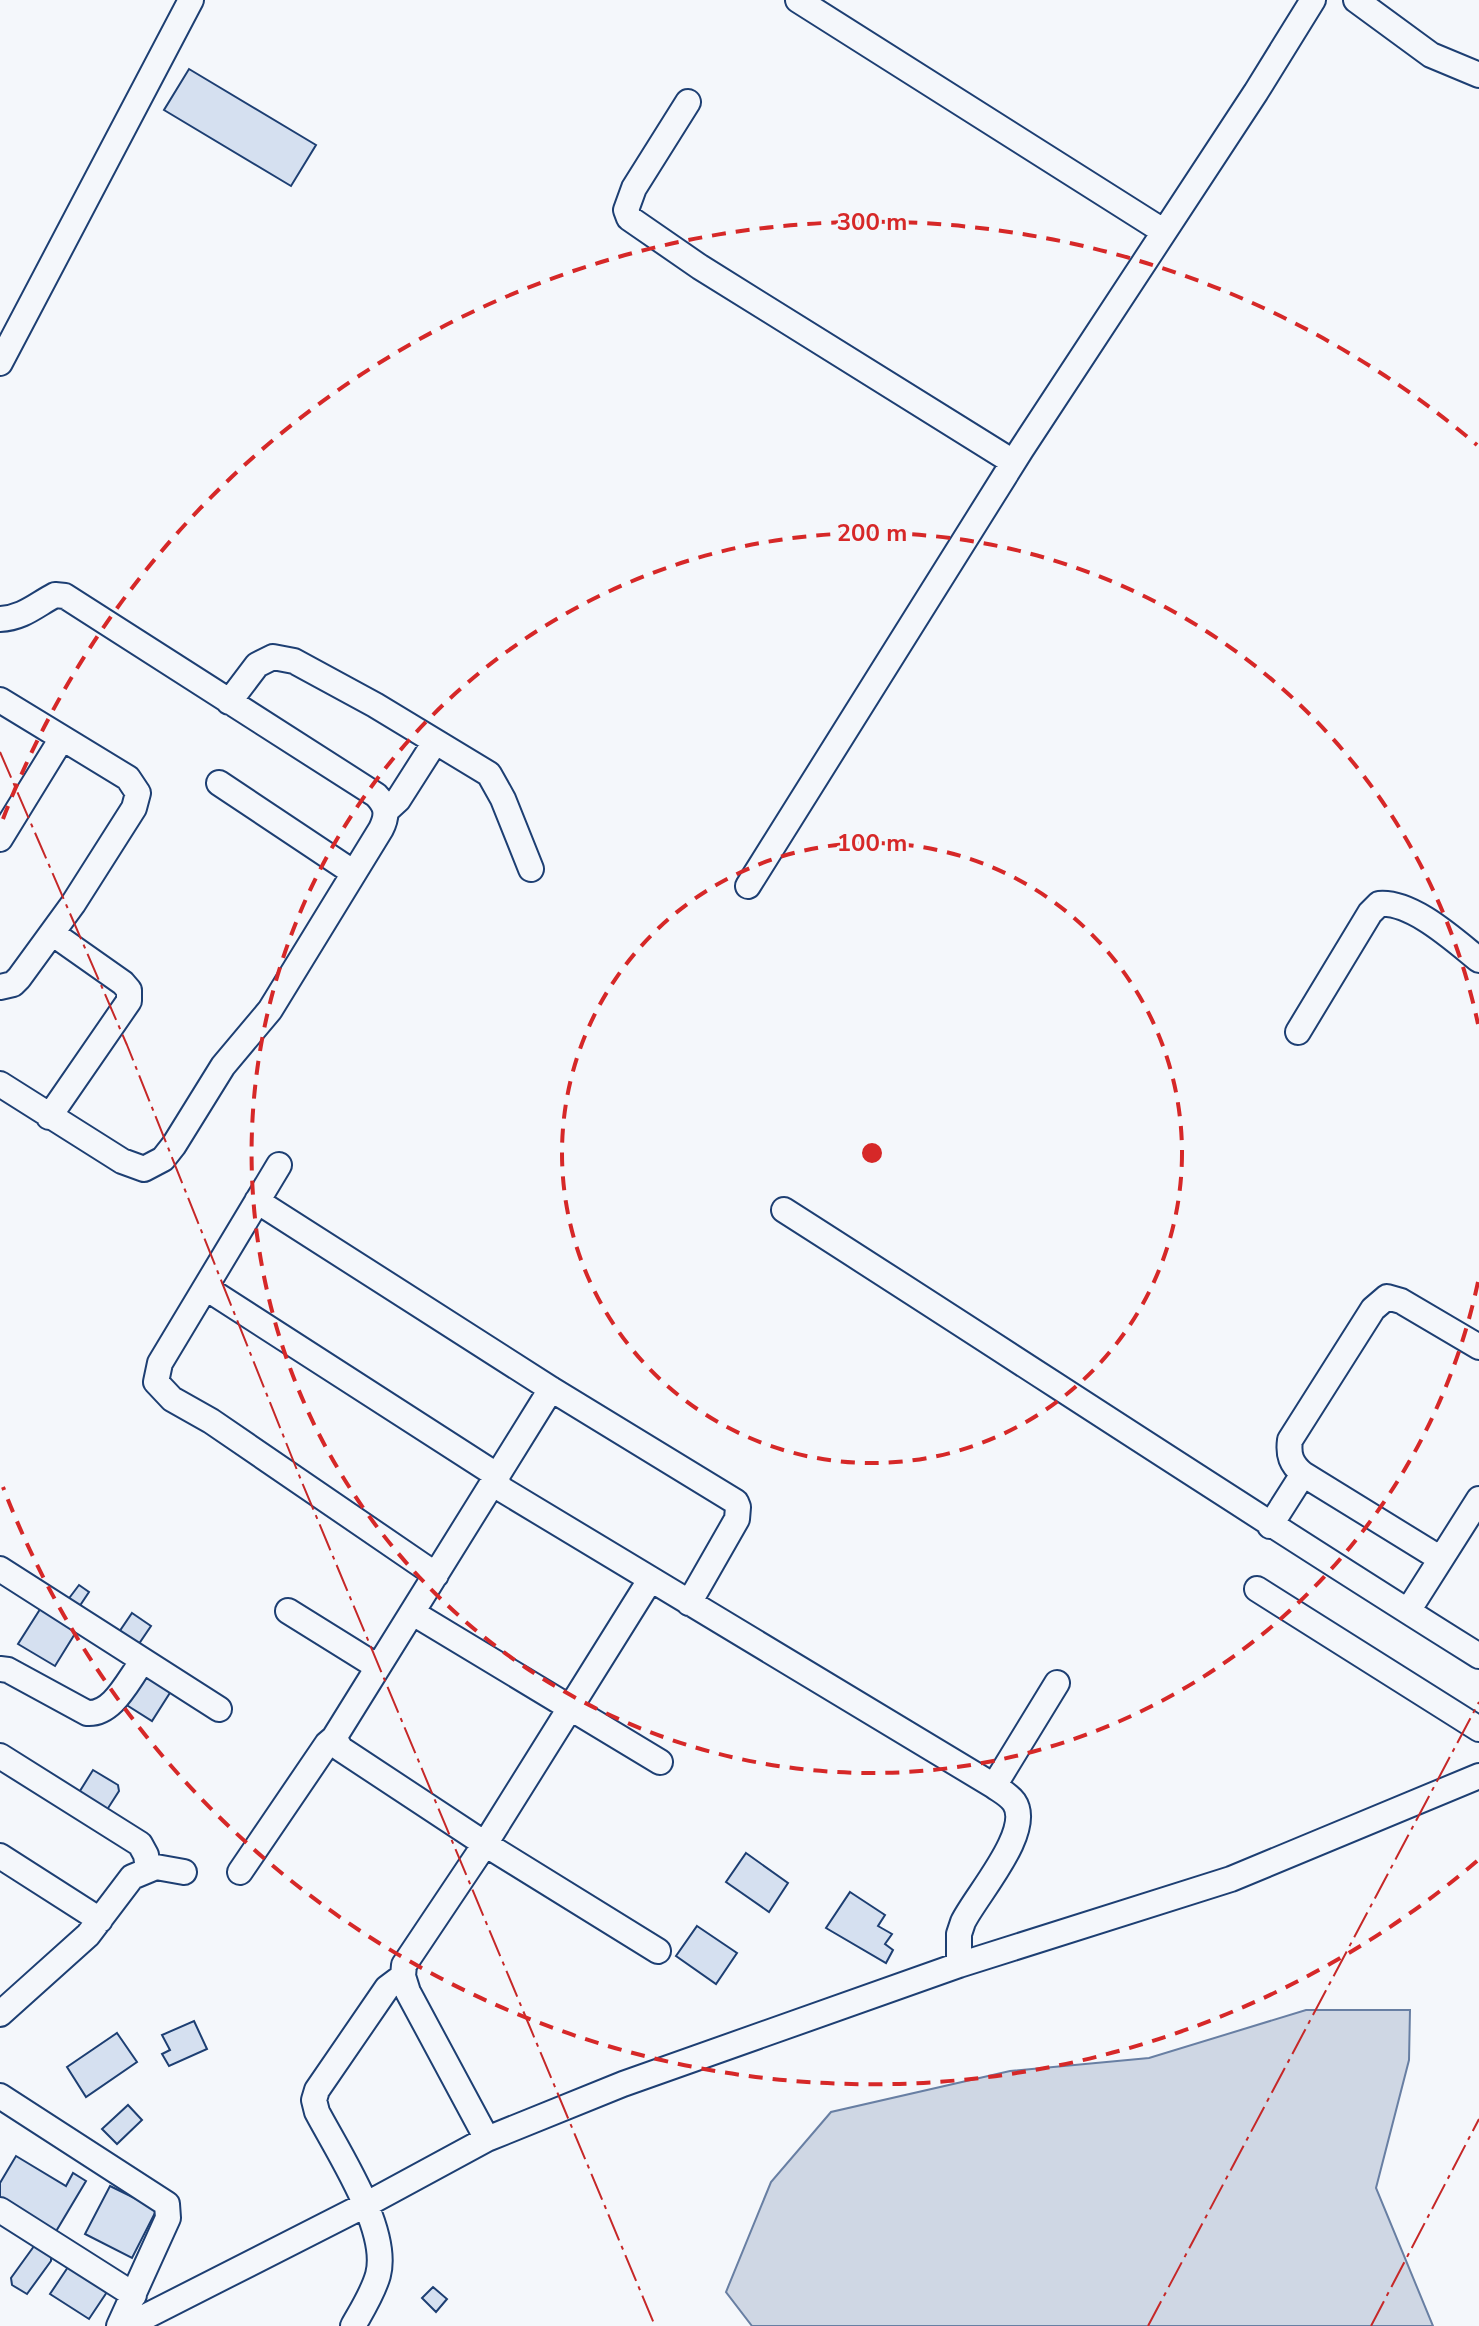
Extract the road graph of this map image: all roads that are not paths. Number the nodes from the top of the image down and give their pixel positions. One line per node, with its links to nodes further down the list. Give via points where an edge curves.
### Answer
1 (191, 0): 8 (street)
2 (798, 0): 7 (street)
3 (1313, 0): 7 (street)
4 (1356, 0): 5 (street, via 1431,55)
5 (1479, 75)
6 (688, 102): 9 (street, via 634,188 626,210 629,218)
7 (1163, 231): 9 (street)
8 (0, 363)
9 (1013, 462): 20 (street)
10 (0, 619): 12 (street, via 18,616 55,595 65,596)
11 (0, 700): 13 (street)
12 (229, 702): 14 (street, via 257,665 282,658 322,675); 16 (street, via 376,795)
13 (62, 738): 17 (street); 21 (street, via 128,778 138,793 134,808)
14 (435, 742): 16 (street); 18 (street, via 477,766 496,784)
15 (219, 783): 19 (street)
16 (386, 811): 19 (street)
17 (0, 839)
18 (531, 869)
19 (354, 873): 26 (street, via 270,1010 223,1066 163,1159 137,1169)
20 (748, 886)
21 (52, 933): 23 (street, via 19,978); 26 (street, via 123,983 129,1001)
22 (1479, 960): 24 (street, via 1412,912 1392,903 1379,904)
23 (0, 987)
24 (1298, 1032)
25 (0, 1084): 26 (street)
26 (49, 1117)
27 (279, 1165): 28 (street)
28 (257, 1201): 30 (street); 32 (street)
29 (784, 1210): 36 (street)
30 (206, 1288): 34 (street); 39 (street, via 160,1363 156,1374 161,1390)
31 (1479, 1347): 33 (street, via 1394,1297 1379,1301 1294,1430 1290,1457)
32 (551, 1389): 34 (street); 42 (street, via 736,1502 737,1519)
33 (1303, 1474): 36 (street); 37 (street)
34 (496, 1480): 39 (street); 40 (street)
35 (1479, 1499): 37 (street)
36 (1270, 1526): 44 (street)
37 (1441, 1559): 44 (street)
38 (0, 1569): 47 (street)
39 (436, 1575): 45 (street)
40 (650, 1580): 42 (street); 51 (street)
41 (1257, 1589): 53 (street)
42 (689, 1603): 58 (street)
43 (288, 1611): 48 (street)
44 (1408, 1611): 46 (street)
45 (413, 1613): 48 (street); 51 (street)
46 (1479, 1656)
47 (142, 1662): 49 (street, via 110,1705 96,1714); 52 (street)
48 (378, 1667): 54 (street)
49 (0, 1669)
50 (1057, 1683): 58 (street)
51 (571, 1708): 56 (street); 59 (street)
52 (219, 1709)
53 (1479, 1729)
54 (334, 1738): 59 (street, via 341,1749); 63 (street)
55 (0, 1756): 61 (street, via 140,1844)
56 (660, 1762)
57 (1479, 1776): 66 (street, via 1231,1879)
58 (994, 1786): 66 (street, via 1014,1802 1018,1822 1005,1855 963,1922)
59 (485, 1844): 65 (street); 67 (street, via 408,1959)
60 (0, 1856): 64 (street)
61 (148, 1869): 62 (street); 64 (street, via 132,1877)
62 (184, 1872)
63 (240, 1872)
64 (100, 1920): 68 (street)
65 (658, 1951)
66 (959, 1965): 70 (street, via 623,2084)
67 (403, 1976): 70 (street); 71 (street, via 387,1988 314,2100)
68 (0, 2014)
69 (0, 2096): 73 (street, via 167,2204 168,2218)
70 (487, 2139): 71 (street)
71 (367, 2204): 75 (street); 76 (street, via 380,2260)
72 (0, 2210): 73 (street)
73 (134, 2295): 74 (street)
74 (119, 2326)
75 (127, 2326)
76 (353, 2326)

